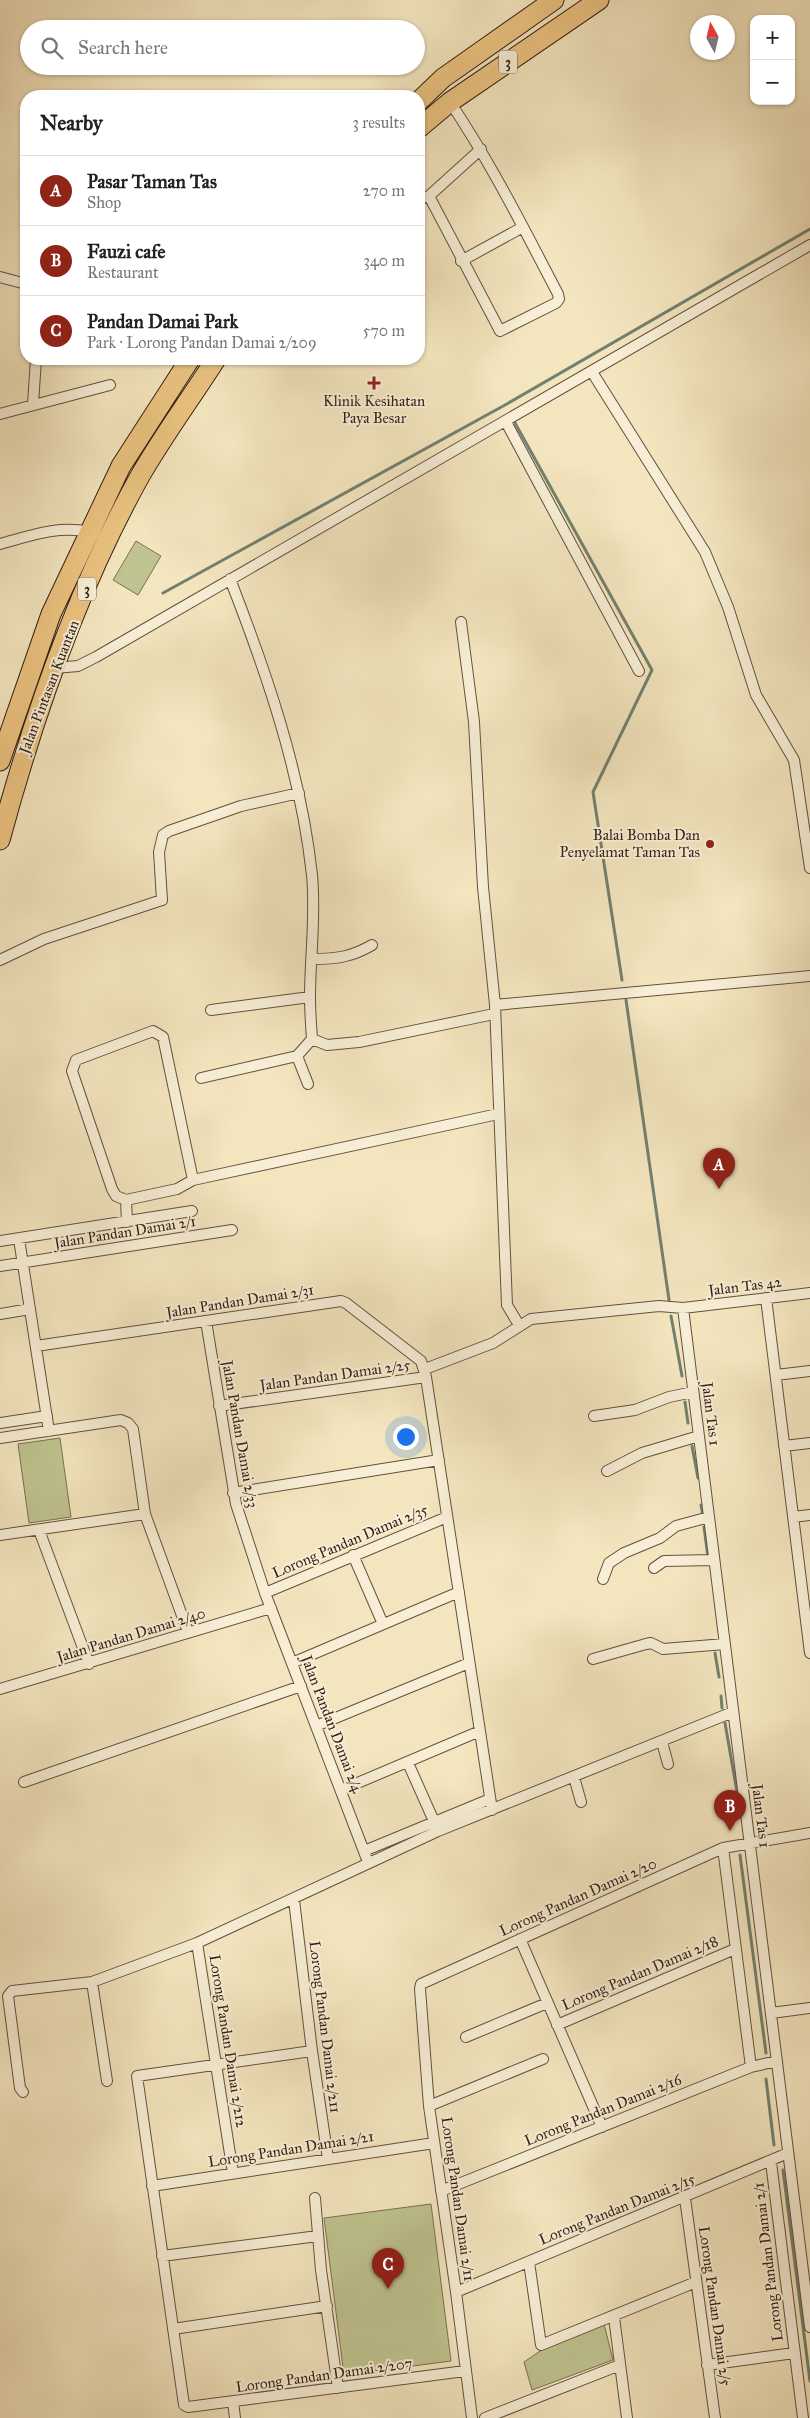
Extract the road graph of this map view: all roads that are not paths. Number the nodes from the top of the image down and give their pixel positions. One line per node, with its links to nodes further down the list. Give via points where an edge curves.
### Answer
1 (554, 0): 3 (highway, 3, via 443,78)
2 (599, 0): 4 (highway, 3)
3 (425, 95)
4 (450, 102): 5 (highway, 3); 6 (street)
5 (425, 123)
6 (481, 149): 7 (street); 9 (street)
7 (425, 196)
8 (425, 199): 11 (street)
9 (523, 228): 11 (street); 11 (street, via 558,294 559,299 548,308 500,331)
10 (810, 245): 17 (street)
11 (461, 261)
12 (0, 277): 13 (street)
13 (20, 282)
14 (36, 365): 19 (street)
15 (186, 365): 22 (highway, Jalan Pintasan Kuantan / 3, via 121,466)
16 (212, 365): 26 (highway, Jalan Pintasan Kuantan / 3, via 140,476 103,550)
17 (592, 372): 21 (street); 31 (street, via 705,552 717,579 756,695 794,760)
18 (110, 385): 19 (street)
19 (34, 404): 20 (street)
20 (0, 414)
21 (506, 422): 24 (street); 27 (street)
22 (89, 532): 23 (street, via 71,528 51,530); 28 (highway, Jalan Pintasan Kuantan / 3, via 51,614)
23 (0, 544)
24 (230, 579): 26 (street, via 96,657 78,666); 29 (street, via 260,658)
25 (461, 622): 38 (street, via 474,722)
26 (55, 668): 30 (highway, Jalan Pintasan Kuantan / 3, via 22,757)
27 (639, 671)
28 (0, 761)
29 (298, 793): 33 (street, via 312,876); 34 (street, via 241,806 169,831 163,835 159,852 162,900 44,939)
30 (0, 840)
31 (810, 868)
32 (372, 945): 33 (street, via 356,955)
33 (312, 959): 36 (street)
34 (0, 960)
35 (810, 976): 38 (street)
36 (310, 997): 37 (street); 39 (street)
37 (211, 1010)
38 (494, 1010): 39 (street, via 359,1042 327,1044); 43 (street)
39 (312, 1039): 40 (street)
40 (297, 1056): 41 (street); 42 (street)
41 (201, 1078)
42 (308, 1084)
43 (498, 1114): 44 (street); 59 (street, via 507,1305)
44 (193, 1180): 45 (street, via 177,1190); 45 (street, via 162,1037 153,1031 76,1060 72,1072 112,1189 116,1196)
45 (126, 1200): 47 (street)
46 (192, 1211): 47 (street)
47 (127, 1222): 49 (street)
48 (232, 1230): 51 (street, Jalan Pandan Damai 2/1)
49 (19, 1239): 50 (street); 51 (street)
50 (0, 1241)
51 (23, 1264): 52 (street, Jalan Pandan Damai 2/1); 56 (street)
52 (0, 1266)
53 (810, 1293): 54 (street, Jalan Tas 42)
54 (766, 1298): 55 (street, Jalan Tas 42); 63 (street)
55 (683, 1308): 59 (street, Jalan Tas 42, via 660,1306 547,1316); 64 (street, Jalan Tas 1)
56 (30, 1310): 57 (street); 60 (street)
57 (0, 1314)
58 (206, 1321): 60 (street, Jalan Pandan Damai 2/31); 62 (street, Jalan Pandan Damai 2/31, via 341,1301 421,1361); 65 (street, Jalan Pandan Damai 2/33)
59 (519, 1325): 62 (street, Jalan Pandan Damai 2/25, via 493,1343)
60 (36, 1346): 66 (street)
61 (810, 1371): 63 (street)
62 (426, 1373): 65 (street, Jalan Pandan Damai 2/25); 74 (street)
63 (776, 1375): 73 (street)
64 (693, 1392): 67 (street, via 635,1410); 70 (street, Jalan Tas 1)
65 (219, 1406): 76 (street, Jalan Pandan Damai 2/33)
66 (46, 1416): 68 (street); 69 (street)
67 (594, 1416)
68 (0, 1423)
69 (49, 1431): 71 (street); 77 (street, via 121,1420 128,1423 133,1429)
70 (699, 1436): 75 (street, via 642,1454); 80 (street, Jalan Tas 1)
71 (0, 1438)
72 (810, 1443): 73 (street)
73 (784, 1446): 81 (street)
74 (439, 1460): 76 (street); 79 (street)
75 (607, 1471)
76 (233, 1493): 90 (street, Jalan Pandan Damai 2/33)
77 (145, 1514): 82 (street); 93 (street)
78 (810, 1515): 81 (street)
79 (447, 1517): 84 (street, Lorong Pandan Damai 2/35); 89 (street)
80 (709, 1517): 85 (street, Jalan Tas 1); 87 (street, via 676,1526 660,1538 618,1556 609,1563)
81 (793, 1517): 88 (street)
82 (39, 1530): 83 (street); 99 (street)
83 (0, 1535)
84 (353, 1555): 90 (street, Lorong Pandan Damai 2/35); 92 (street)
85 (714, 1560): 86 (street, via 664,1561); 94 (street, Jalan Tas 1)
86 (654, 1568)
87 (603, 1579)
88 (806, 1589): 95 (street)
89 (459, 1592): 92 (street); 98 (street)
90 (265, 1593): 91 (street, Jalan Pandan Damai 2/33)
91 (271, 1608): 93 (street, Jalan Pandan Damai 2/40); 97 (street, Jalan Pandan Damai 2/4)
92 (383, 1624): 97 (street)
93 (188, 1632): 99 (street, Jalan Pandan Damai 2/40)
94 (725, 1644): 96 (street, via 663,1649 651,1643); 102 (street, Jalan Tas 1)
95 (810, 1653)
96 (593, 1659)
97 (292, 1662): 100 (street, Jalan Pandan Damai 2/4)
98 (469, 1663): 103 (street); 104 (street)
99 (89, 1664): 101 (street, Jalan Pandan Damai 2/40)
100 (301, 1686): 103 (street, Jalan Pandan Damai 2/4); 109 (street)
101 (0, 1690)
102 (733, 1712): 105 (street); 115 (street, Jalan Tas 1)
103 (316, 1726): 110 (street, Jalan Pandan Damai 2/4)
104 (480, 1731): 106 (street); 112 (street)
105 (662, 1742): 107 (street); 108 (street)
106 (408, 1763): 110 (street); 113 (street)
107 (668, 1764)
108 (574, 1777): 111 (street); 112 (street)
109 (24, 1782)
110 (341, 1790): 117 (street, Jalan Pandan Damai 2/4)
111 (581, 1802)
112 (491, 1805): 113 (street)
113 (436, 1827): 117 (street); 118 (street)
114 (810, 1833): 115 (street, Lorong Pandan Damai 2/20)
115 (750, 1842): 116 (street, Lorong Pandan Damai 2/20); 127 (street, Jalan Tas 1)
116 (724, 1848): 120 (street, Lorong Pandan Damai 2/20); 122 (street)
117 (364, 1852): 118 (street, Jalan Pandan Damai 2/4)
118 (368, 1862): 119 (street)
119 (294, 1900): 121 (street); 130 (street, Lorong Pandan Damai 2/211)
120 (520, 1939): 124 (street, Lorong Pandan Damai 2/20); 125 (street)
121 (198, 1943): 123 (street); 133 (street, Lorong Pandan Damai 2/212)
122 (735, 1949): 128 (street, Lorong Pandan Damai 2/18); 134 (street)
123 (92, 1982): 135 (street); 136 (street, via 10,1993 20,2088)
124 (421, 1984): 137 (street, Lorong Pandan Damai 2/11)
125 (548, 2003): 128 (street); 129 (street)
126 (810, 2008): 127 (street)
127 (771, 2013): 132 (street, Jalan Tas 1)
128 (557, 2025): 138 (street)
129 (466, 2036)
130 (312, 2052): 133 (street); 141 (street, Lorong Pandan Damai 2/211)
131 (543, 2059): 137 (street)
132 (777, 2061): 134 (street, Lorong Pandan Damai 2/16); 140 (street, Jalan Tas 1)
133 (216, 2066): 143 (street, Lorong Pandan Damai 2/212); 144 (street, via 137,2076)
134 (751, 2067): 138 (street, Lorong Pandan Damai 2/16)
135 (107, 2080)
136 (24, 2092)
137 (429, 2106): 139 (street, Lorong Pandan Damai 2/11)
138 (602, 2127): 145 (street, Lorong Pandan Damai 2/16)
139 (434, 2143): 141 (street, Lorong Pandan Damai 2/21); 145 (street, Lorong Pandan Damai 2/11)
140 (788, 2153): 142 (street, Lorong Pandan Damai 2/15); 155 (street, Jalan Tas 1)
141 (328, 2159): 143 (street, Lorong Pandan Damai 2/21)
142 (771, 2162): 147 (street, Lorong Pandan Damai 2/15); 157 (street, Lorong Pandan Damai 2/1)
143 (232, 2173): 144 (street, Lorong Pandan Damai 2/21)
144 (152, 2186): 149 (street)
145 (441, 2191): 152 (street, Lorong Pandan Damai 2/11)
146 (315, 2198): 148 (street)
147 (685, 2198): 150 (street, Lorong Pandan Damai 2/15); 151 (street, Lorong Pandan Damai 2/5)
148 (318, 2236): 149 (street); 153 (street)
149 (162, 2256): 156 (street)
150 (529, 2262): 152 (street, Lorong Pandan Damai 2/15); 154 (street, via 541,2345)
151 (696, 2282): 154 (street); 159 (street, Lorong Pandan Damai 2/5)
152 (456, 2292): 160 (street, Lorong Pandan Damai 2/11)
153 (327, 2306): 156 (street); 161 (street)
154 (614, 2317): 158 (street)
155 (810, 2327)
156 (173, 2329): 162 (street, Lorong Pandan Damai 2/207, via 186,2407)
157 (794, 2354): 159 (street); 168 (street, Lorong Pandan Damai 2/1)
158 (620, 2365): 165 (street); 166 (street)
159 (707, 2365): 167 (street, Lorong Pandan Damai 2/5)
160 (466, 2371): 161 (street, Lorong Pandan Damai 2/207); 164 (street, Lorong Pandan Damai 2/11)
161 (338, 2388): 162 (street, Lorong Pandan Damai 2/207)
162 (233, 2402): 163 (street)
163 (235, 2418)
164 (472, 2418)
165 (485, 2418)
166 (627, 2418)
167 (715, 2418)
168 (802, 2418)

